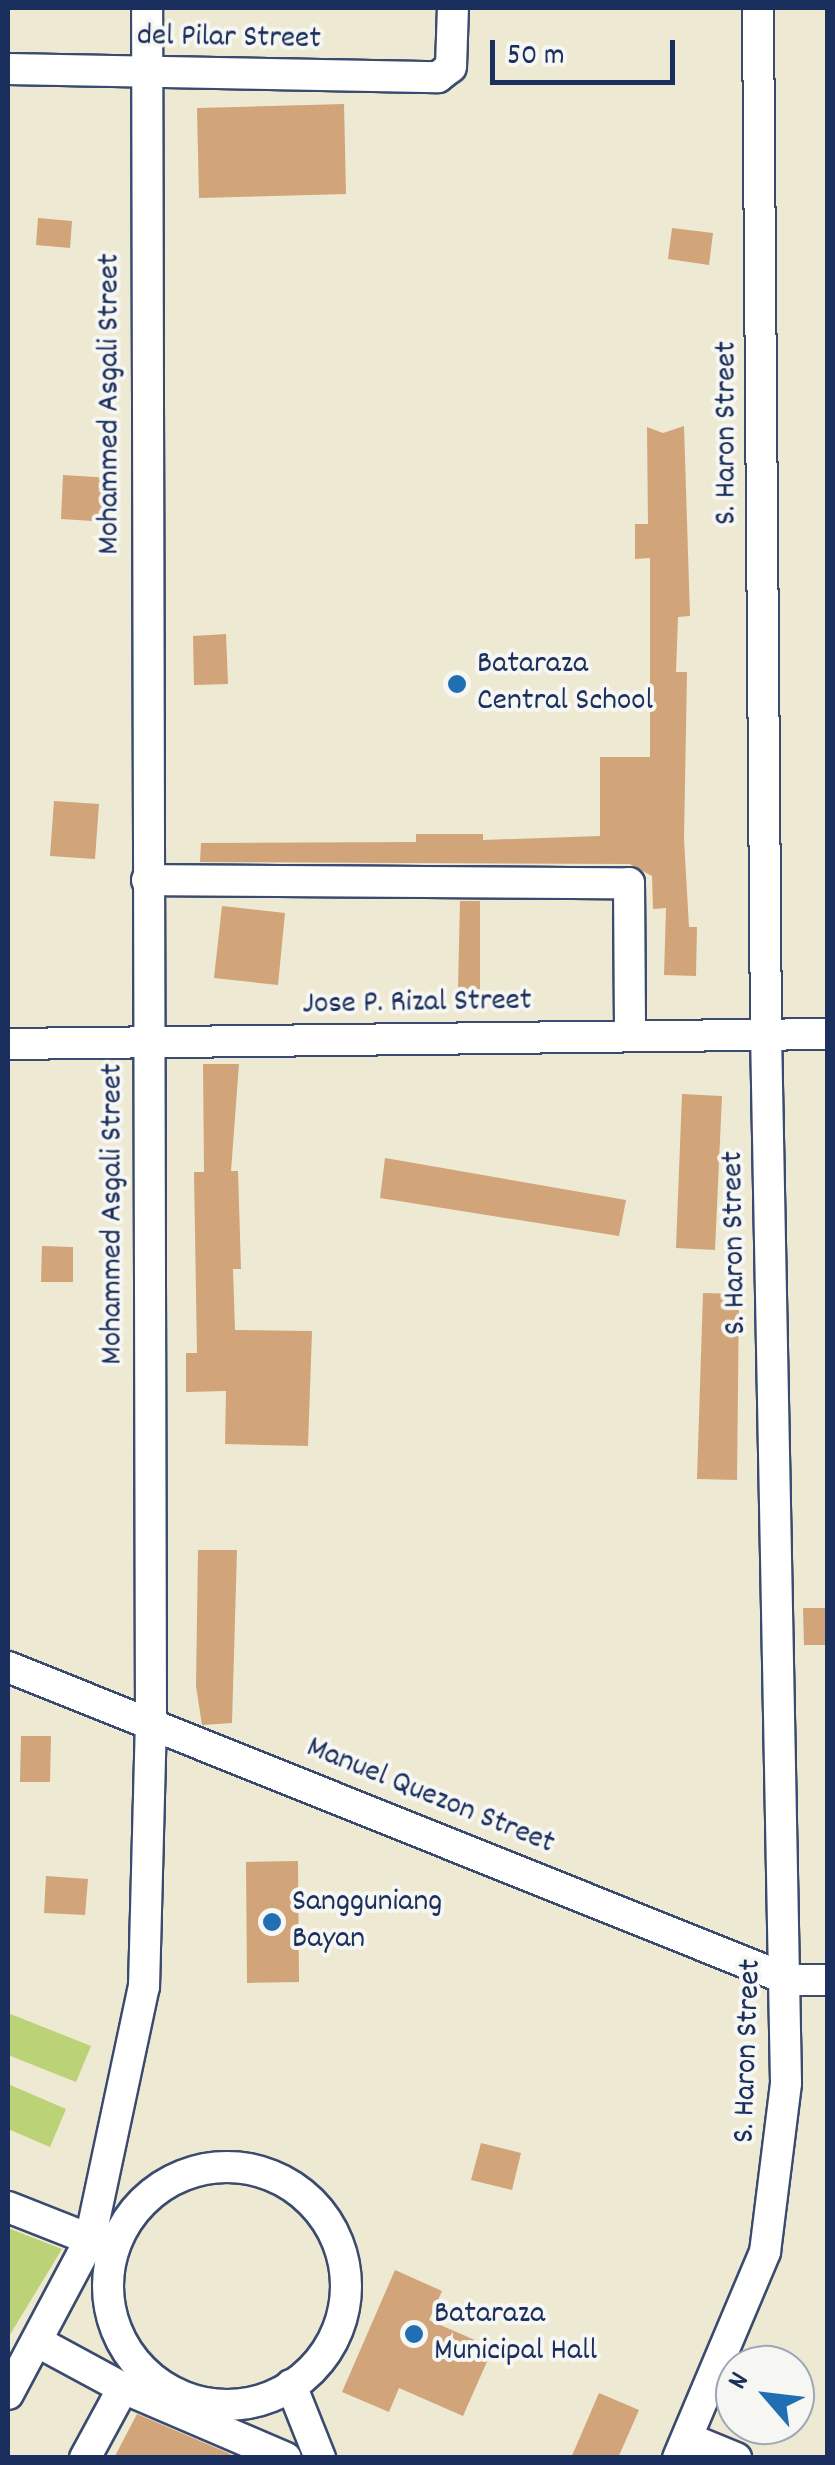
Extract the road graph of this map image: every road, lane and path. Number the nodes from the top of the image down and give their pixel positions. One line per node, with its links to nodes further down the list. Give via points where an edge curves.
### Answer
1 (147, 8): 5 (street, Mohammed Asgali Street)
2 (453, 8): 5 (street, del Pilar Street, via 449,72)
3 (758, 8): 7 (street, S. Haron Street)
4 (8, 70): 5 (street, del Pilar Street)
5 (145, 73): 6 (street, Mohammed Asgali Street)
6 (147, 880): 9 (street, via 629,883); 11 (street, Mohammed Asgali Street)
7 (766, 1034): 8 (street, Jose P. Rizal Street); 9 (street, Jose P. Rizal Street); 14 (street, S. Haron Street)
8 (828, 1034)
9 (630, 1036): 11 (street, Jose P. Rizal Street)
10 (8, 1044): 11 (street, Jose P. Rizal Street)
11 (148, 1044): 13 (street, Mohammed Asgali Street)
12 (8, 1668): 13 (street, Manuel Quezon Street)
13 (150, 1723): 14 (street, Manuel Quezon Street); 17 (street, Mohammed Asgali Street, via 144,1986)
14 (789, 1980): 15 (street, Manuel Quezon Street); 22 (street, S. Haron Street, via 774,2212 748,2303)
15 (828, 1980)
16 (8, 2206): 17 (street)
17 (102, 2244): 18 (street, Mohammed Asgali Street); 19 (street, via 116,2330 157,2383 220,2405 264,2399); 19 (street, via 139,2206 194,2171 236,2166 297,2188 327,2220 346,2282 330,2344)
18 (38, 2342): 20 (street); 21 (street, Mohammed Asgali Street)
19 (291, 2386): 25 (street)
20 (123, 2388): 23 (street); 24 (street)
21 (8, 2394)
22 (684, 2448): 26 (street)
23 (84, 2458)
24 (286, 2458)
25 (320, 2458)
26 (736, 2458)

